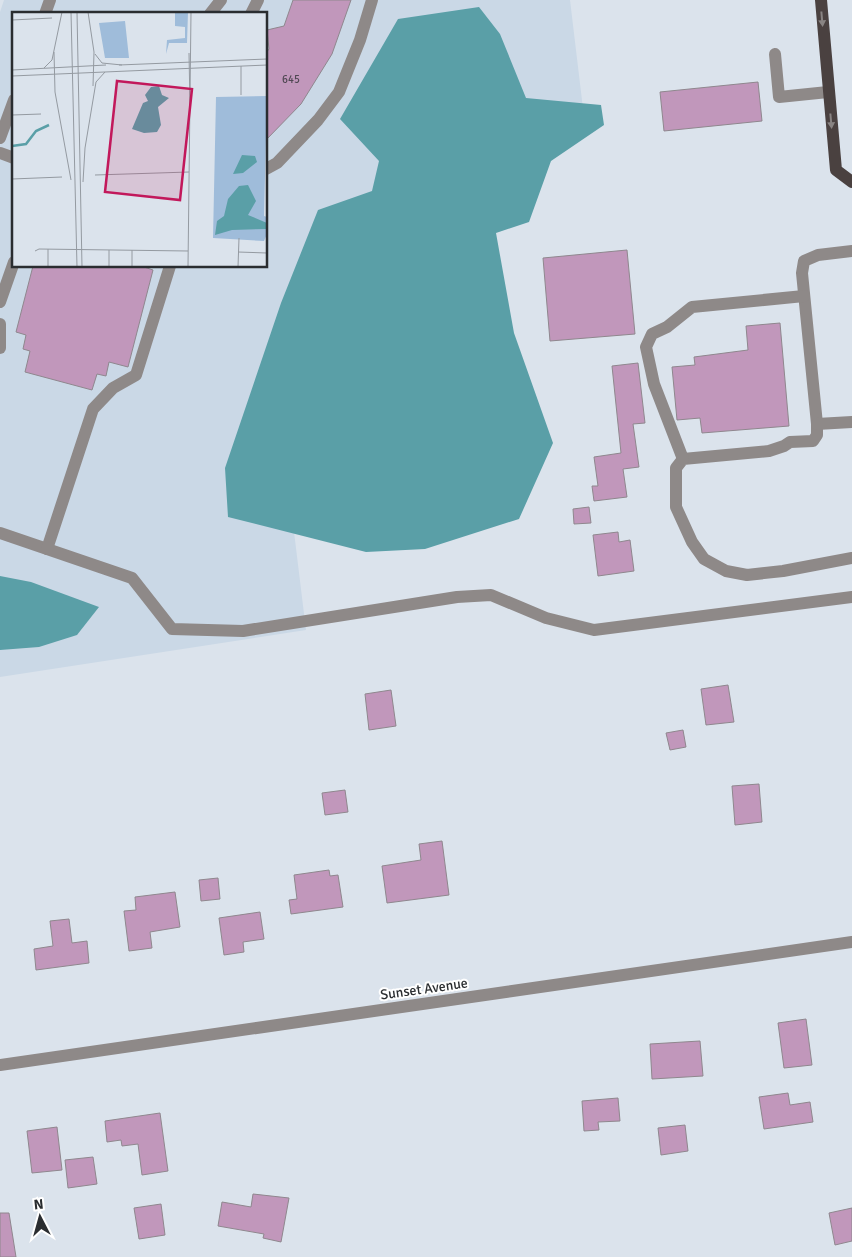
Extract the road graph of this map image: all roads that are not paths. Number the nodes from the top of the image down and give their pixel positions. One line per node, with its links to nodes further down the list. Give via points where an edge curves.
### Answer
1 (50, 0): 6 (street)
2 (221, 0): 7 (street)
3 (258, 0): 8 (street)
4 (372, 0): 15 (street, via 360,40 338,92 318,120 277,163)
5 (820, 0): 10 (main road, one-way to 10)
6 (46, 12)
7 (212, 12)
8 (252, 12)
9 (775, 54): 10 (street, via 779,97)
10 (828, 92): 16 (main road, one-way to 16, via 836,170)
11 (12, 105): 12 (street)
12 (0, 138)
13 (0, 153): 14 (street)
14 (12, 157)
15 (268, 168)
16 (852, 182)
17 (852, 251): 20 (street, via 818,255 804,261)
18 (12, 268): 21 (street)
19 (169, 268): 28 (street, via 136,375 113,388 93,409)
20 (804, 296): 25 (street); 26 (street, via 692,307 667,327 652,334 646,347 654,384)
21 (0, 302)
22 (0, 324): 23 (street)
23 (0, 348)
24 (852, 422): 25 (street)
25 (817, 424): 26 (street, via 817,435 813,441 790,442 769,451)
26 (683, 459): 29 (street, via 676,468 676,507 692,542 704,559 726,571 747,575)
27 (0, 533): 28 (street)
28 (46, 549): 30 (street, via 132,578 172,629 243,630 457,598 491,596 546,618 594,630)
29 (852, 558)
30 (852, 597)
31 (852, 942): 32 (street, Sunset Avenue)
32 (0, 1065)

